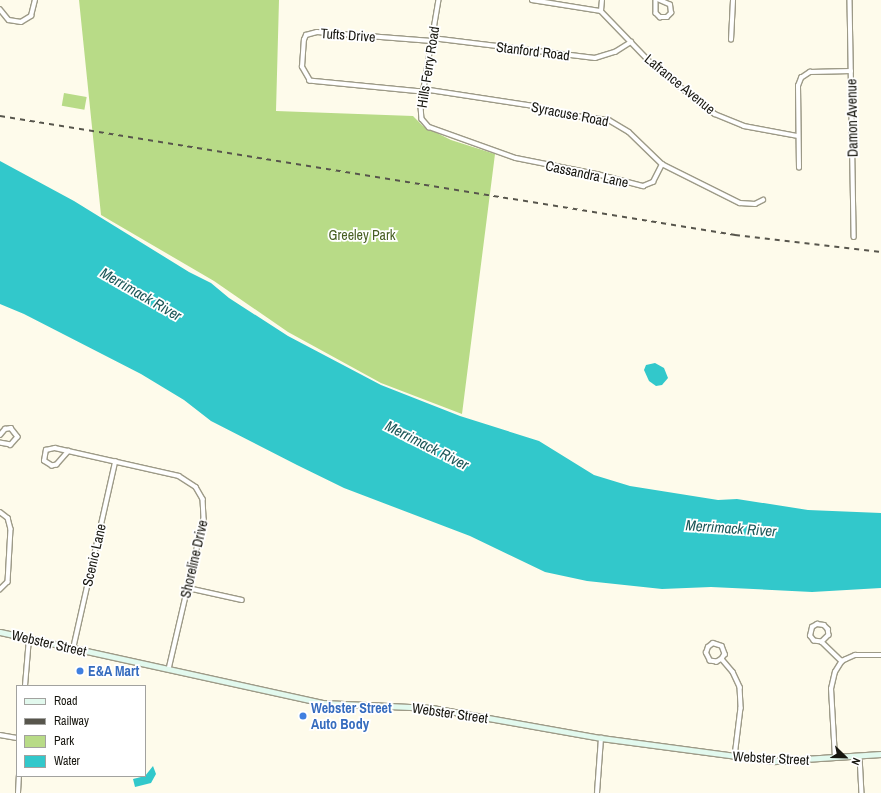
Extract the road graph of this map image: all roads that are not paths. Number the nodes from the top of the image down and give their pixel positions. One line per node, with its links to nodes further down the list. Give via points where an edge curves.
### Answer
1 (35, 0): 9 (street, via 31,16 21,22 9,20)
2 (439, 0): 11 (street, Hills Ferry Road)
3 (532, 0): 8 (street)
4 (602, 0): 10 (street)
5 (658, 0): 5 (street, via 656,13 660,17 667,17 671,13 670,5)
6 (733, 0): 12 (street)
7 (850, 0): 14 (street, Damon Avenue)
8 (547, 1): 10 (street)
9 (0, 9)
10 (601, 11): 13 (street, Lafrance Avenue)
11 (432, 40): 13 (street, Stanford Road, via 595,58 610,54); 15 (street, Hills Ferry Road); 15 (street, Tufts Drive, via 317,32 306,35 304,40 302,67 310,81)
12 (731, 40)
13 (631, 42): 16 (street, Lafrance Avenue, via 656,68 715,114 744,126)
14 (851, 71): 16 (street, via 810,72 801,78 798,86); 21 (street, Damon Avenue)
15 (423, 90): 17 (street, Hills Ferry Road, via 421,113 429,127); 18 (street, Syracuse Road, via 534,106 558,114 609,120 629,132)
16 (798, 136): 19 (street)
17 (501, 153): 18 (street, Cassandra Lane, via 643,186 653,182)
18 (662, 164): 20 (street, Syracuse Road, via 740,203 754,204)
19 (799, 168)
20 (763, 200)
21 (854, 237)
22 (0, 435): 23 (street, via 5,429 11,428 18,437 11,445)
23 (0, 443)
24 (69, 451): 24 (street, Shoreline Drive, via 57,465 49,466 44,462 44,453 48,448); 25 (street, Shoreline Drive)
25 (115, 462): 27 (street, Shoreline Drive, via 179,476 191,483 200,493 205,513); 33 (street, Scenic Lane)
26 (0, 512): 28 (street, via 8,518 11,529 8,582)
27 (188, 588): 29 (street); 37 (street, Shoreline Drive)
28 (0, 590)
29 (242, 600)
30 (0, 632): 31 (main road, Webster Street)
31 (29, 638): 33 (main road, Webster Street); 38 (street)
32 (822, 642): 32 (street, via 827,638 828,629 817,624 812,627 810,636 814,641); 36 (street)
33 (73, 649): 37 (main road, Webster Street)
34 (881, 654): 36 (street, via 855,656)
35 (722, 659): 35 (street, via 725,654 722,646 714,644 708,647 708,659 717,662); 44 (street, via 736,678 741,692)
36 (842, 661): 45 (street, via 835,672 831,689)
37 (169, 669): 41 (main road, Webster Street, via 322,703 432,708)
38 (25, 685)
39 (0, 736): 40 (street)
40 (16, 738)
41 (601, 738): 44 (main road, Webster Street); 48 (street)
42 (881, 754): 43 (main road, Webster Street)
43 (860, 756): 45 (main road, Webster Street); 49 (street)
44 (735, 757): 45 (main road, Webster Street, via 790,761)
45 (835, 758)
46 (19, 777): 47 (street)
47 (18, 793)
48 (597, 793)
49 (862, 793)

